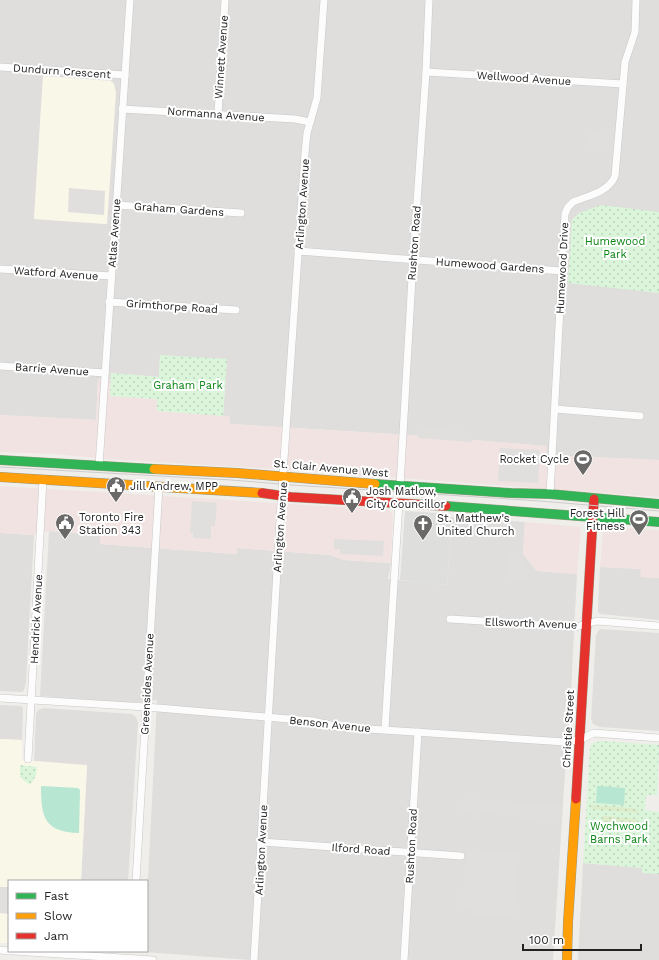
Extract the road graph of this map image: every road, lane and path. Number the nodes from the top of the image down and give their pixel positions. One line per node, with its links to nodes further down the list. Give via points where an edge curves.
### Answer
1 (130, 0): 8 (street, Atlas Avenue)
2 (225, 0): 11 (street, Winnett Avenue)
3 (324, 0): 12 (street, Arlington Avenue, via 317,98)
4 (429, 0): 7 (street, Rushton Road)
5 (636, 0): 9 (street, Humewood Drive, via 635,32 625,58)
6 (0, 67): 8 (street, Dundurn Crescent)
7 (426, 72): 9 (street, Wellwood Avenue); 16 (street, Rushton Road)
8 (125, 76): 10 (street, Atlas Avenue)
9 (623, 84): 18 (street, Humewood Drive, via 614,180 607,188 572,202 566,210)
10 (122, 108): 11 (street, Normanna Avenue); 13 (street, Atlas Avenue)
11 (218, 114): 12 (street, Normanna Avenue)
12 (310, 122): 15 (street, Arlington Avenue, via 305,153)
13 (116, 205): 14 (street, Graham Gardens); 19 (street, Atlas Avenue)
14 (241, 213)
15 (298, 251): 16 (street, Humewood Gardens); 29 (street, Arlington Avenue)
16 (413, 260): 18 (street, Humewood Gardens); 32 (street, Rushton Road)
17 (0, 269): 19 (street, Watford Avenue)
18 (562, 271): 24 (street, Humewood Drive)
19 (111, 276): 20 (street, Atlas Avenue)
20 (109, 302): 21 (street, Grimthorpe Road); 23 (street, Atlas Avenue)
21 (236, 310)
22 (0, 366): 23 (street, Barrie Avenue)
23 (105, 372): 27 (street, Atlas Avenue)
24 (555, 409): 25 (street); 33 (street, Humewood Drive)
25 (640, 416)
26 (0, 460): 27 (main road, St. Clair Avenue West)
27 (99, 466): 29 (main road, St. Clair Avenue West)
28 (0, 477): 30 (main road)
29 (283, 477): 32 (main road, St. Clair Avenue West); 34 (street, Arlington Avenue)
30 (43, 479): 31 (main road); 44 (street, Hendrick Avenue)
31 (159, 486): 34 (main road); 45 (street, Greensides Avenue)
32 (400, 486): 33 (main road, St. Clair Avenue West)
33 (550, 494): 35 (main road, St. Clair Avenue West)
34 (281, 495): 36 (main road); 46 (street, Arlington Avenue)
35 (594, 499): 37 (main road, St. Clair Avenue West); 38 (main road, Christie Street)
36 (399, 502): 38 (main road); 47 (street)
37 (659, 504)
38 (593, 517): 39 (main road); 41 (main road, Christie Street)
39 (659, 522)
40 (450, 619): 41 (street, Ellsworth Avenue, via 576,628)
41 (586, 624): 42 (street, Ellsworth Avenue, via 597,621); 50 (main road, Christie Street)
42 (659, 626)
43 (0, 698): 44 (street, Benson Avenue)
44 (31, 700): 45 (street, Benson Avenue); 51 (street, Hendrick Avenue)
45 (146, 708): 46 (street, Benson Avenue); 55 (street, Greensides Avenue)
46 (268, 718): 47 (street, Benson Avenue, via 313,721 338,727); 52 (street, Arlington Avenue)
47 (385, 729): 48 (street, Benson Avenue)
48 (418, 732): 50 (street, Benson Avenue, via 565,742); 53 (street, Rushton Road)
49 (659, 738): 50 (street, Benson Avenue, via 601,733)
50 (579, 740): 62 (main road, Christie Street)
51 (28, 759)
52 (262, 842): 53 (street, Ilford Road); 60 (street, Arlington Avenue)
53 (411, 852): 54 (street, Ilford Road); 61 (street, Rushton Road)
54 (461, 856)
55 (136, 880)
56 (19, 952): 58 (street)
57 (131, 955): 58 (street); 59 (street)
58 (42, 956)
59 (153, 960)
60 (254, 960)
61 (404, 960)
62 (567, 960)

